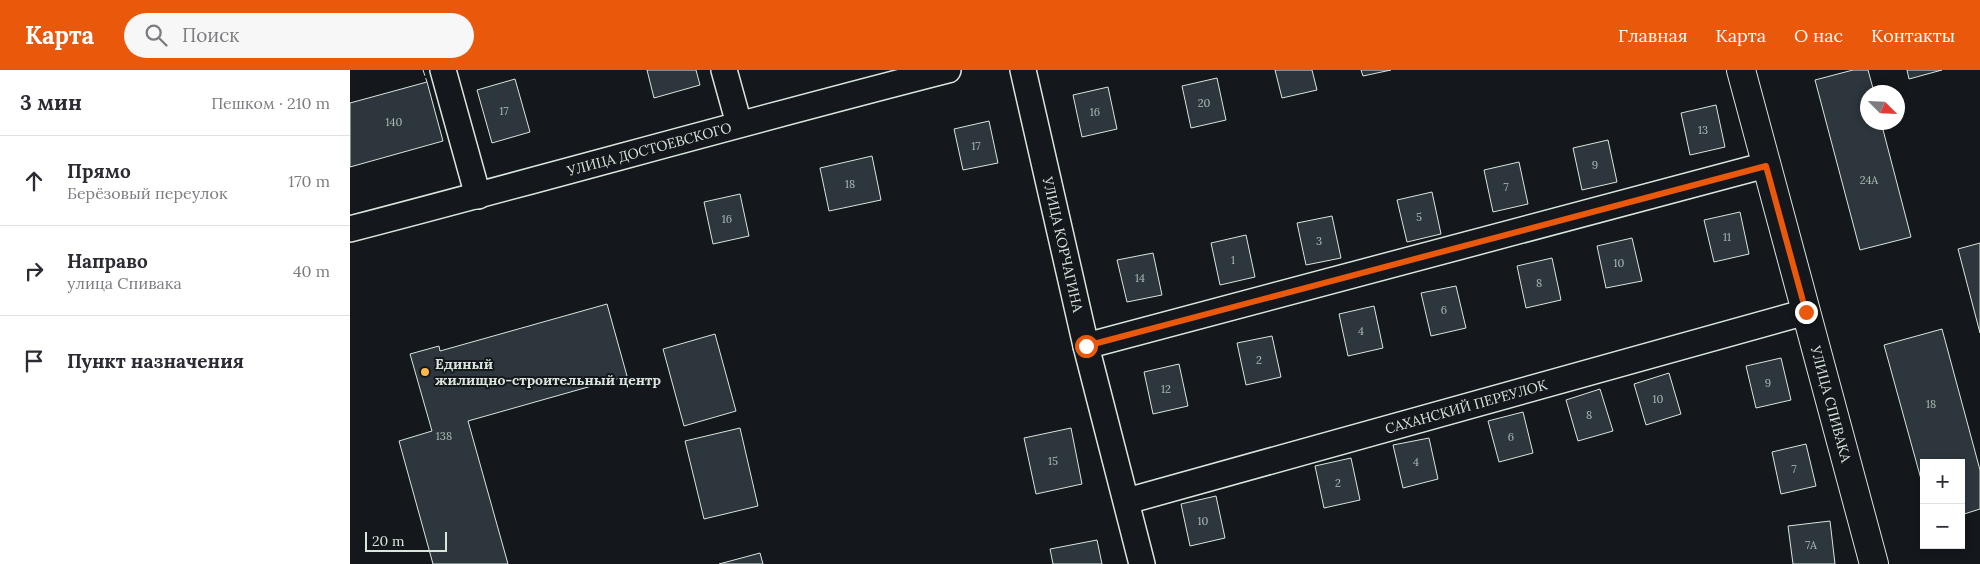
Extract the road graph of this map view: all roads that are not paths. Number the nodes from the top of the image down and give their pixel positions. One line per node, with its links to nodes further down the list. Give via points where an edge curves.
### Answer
1 (443, 70): 8 (street)
2 (724, 70): 6 (street)
3 (948, 70): 6 (street, УЛИЦА ДОСТОЕВСКОГО)
4 (1023, 70): 11 (street, УЛИЦА КОРЧАГИНА)
5 (1741, 70): 7 (street, УЛИЦА СПИВАКА)
6 (739, 124): 8 (street, УЛИЦА ДОСТОЕВСКОГО)
7 (1766, 166): 10 (street, УЛИЦА СПИВАКА); 11 (street)
8 (478, 196): 9 (street, УЛИЦА ДОСТОЕВСКОГО)
9 (350, 228)
10 (1806, 312): 12 (street, САХАНСКИЙ ПЕРЕУЛОК); 14 (street, УЛИЦА СПИВАКА)
11 (1086, 346): 12 (street, УЛИЦА КОРЧАГИНА)
12 (1127, 501): 13 (street, УЛИЦА КОРЧАГИНА)
13 (1142, 564)
14 (1874, 564)

